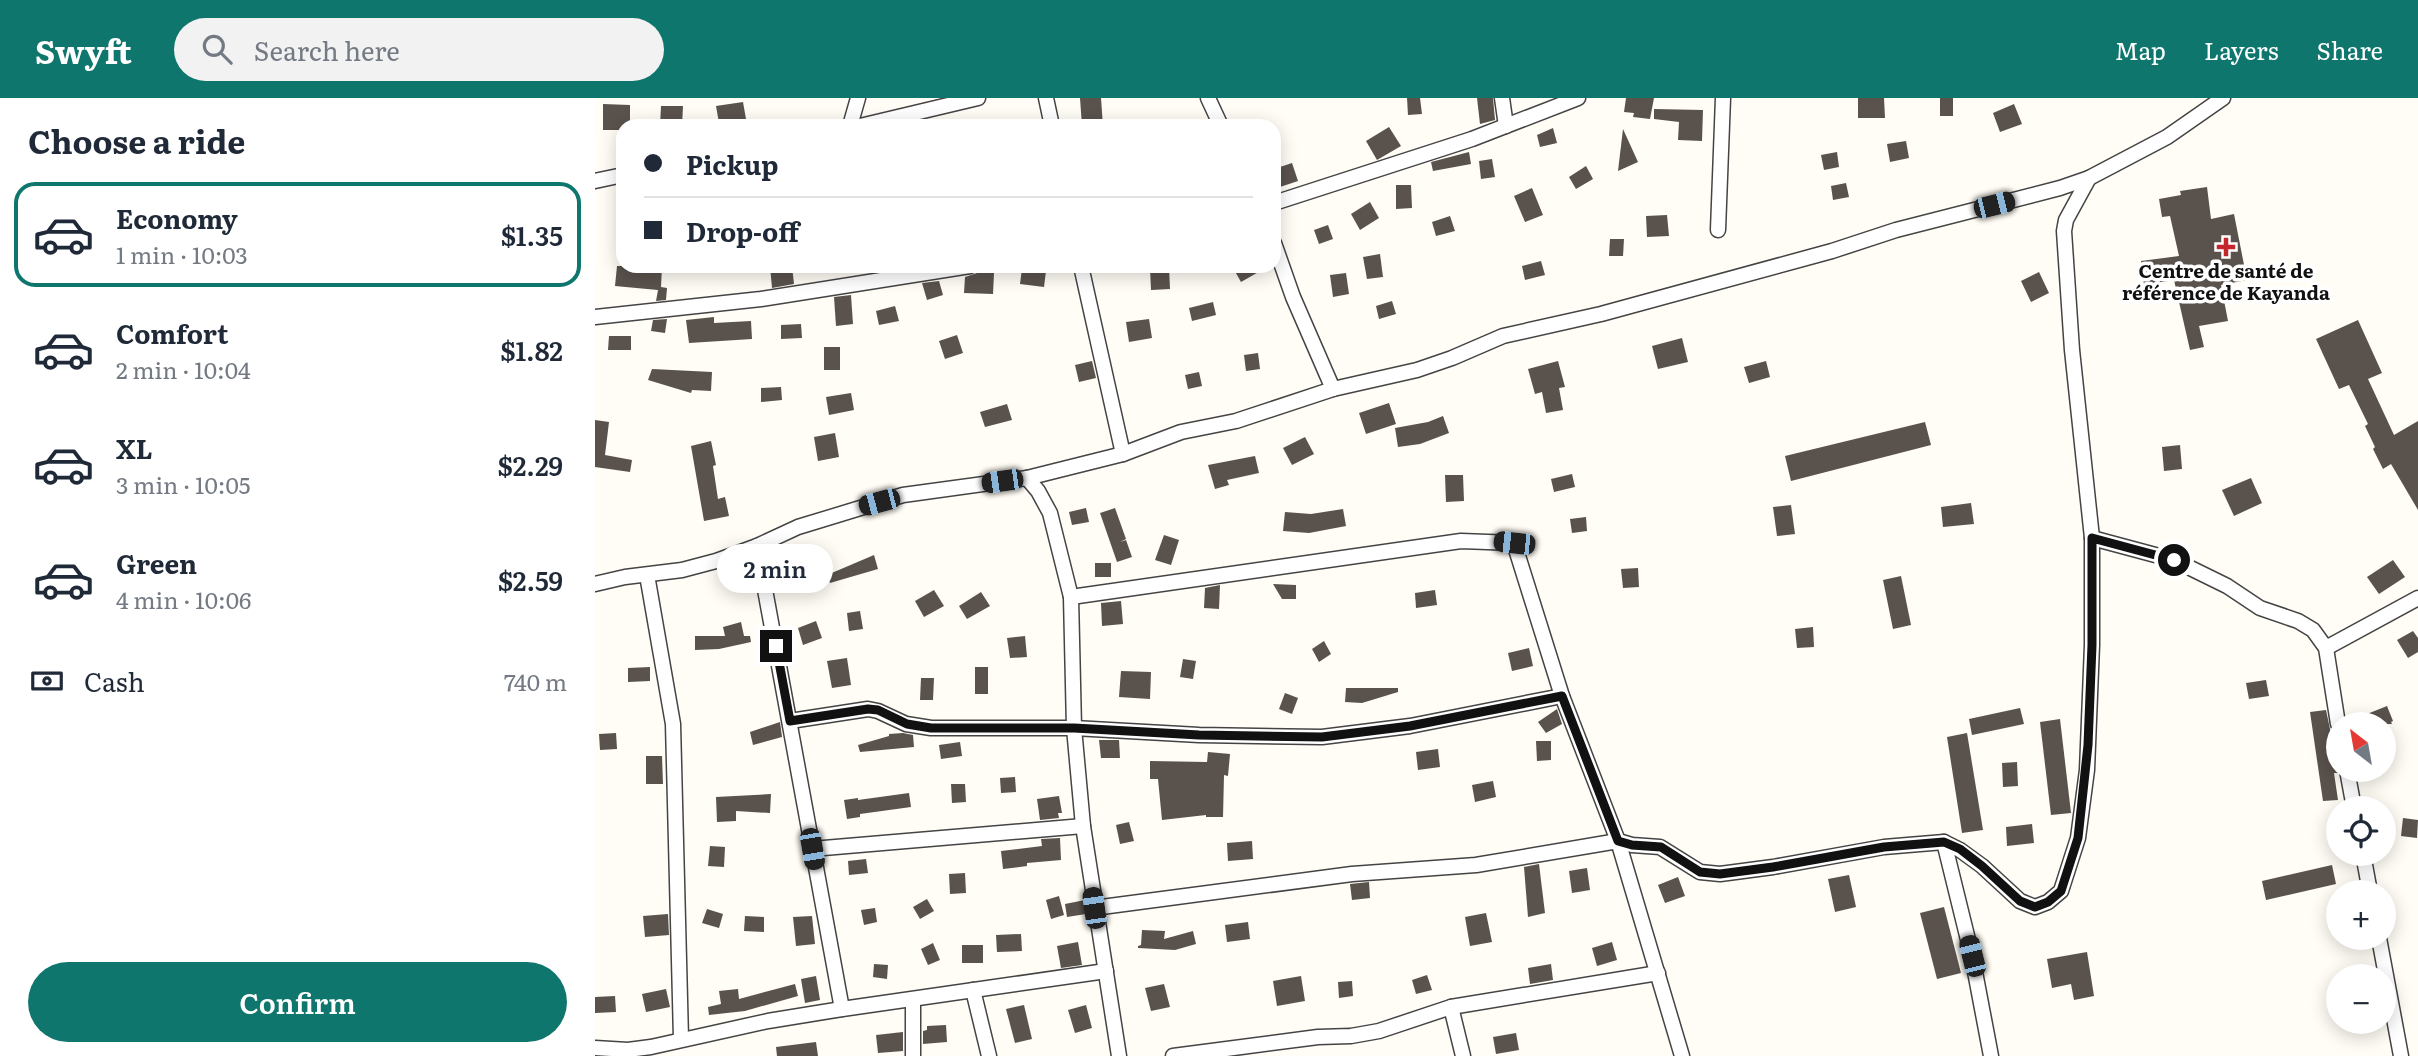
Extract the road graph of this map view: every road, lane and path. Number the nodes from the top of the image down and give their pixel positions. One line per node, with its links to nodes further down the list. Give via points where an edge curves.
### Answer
1 (858, 98): 9 (street)
2 (978, 98): 10 (street)
3 (1046, 98): 11 (street)
4 (1208, 98): 12 (street)
5 (1502, 98): 13 (street)
6 (1578, 98): 13 (street)
7 (1723, 98): 18 (street)
8 (2223, 98): 15 (street, via 2167,137)
9 (852, 119)
10 (890, 119)
11 (1050, 119)
12 (1218, 119)
13 (1506, 126): 17 (street)
14 (616, 177): 16 (street)
15 (2089, 178): 23 (street, via 1601,314 1503,336 1417,370); 26 (street, via 2064,231)
16 (595, 181)
17 (1281, 201)
18 (1718, 230)
19 (1281, 263): 23 (street)
20 (925, 273): 22 (street, via 761,299)
21 (1083, 273): 24 (street)
22 (595, 317)
23 (1333, 389): 24 (street, via 1236,421 1181,432)
24 (1123, 454): 25 (street)
25 (1027, 478): 27 (street, via 903,495 798,527); 30 (street, via 1050,513)
26 (2092, 538): 32 (street, via 2174,560 2260,608 2298,621 2313,630); 39 (street, via 2087,769 2078,838 2061,891 2035,907 2020,901 1982,866)
27 (757, 546): 28 (street, via 701,566); 35 (street)
28 (647, 575): 29 (street); 49 (street, via 673,724)
29 (595, 584)
30 (1071, 597): 33 (street, via 1461,541 1514,543); 36 (street)
31 (2418, 598): 32 (street)
32 (2326, 648): 34 (street)
33 (1562, 696): 36 (street, via 1410,726 1322,737); 38 (street)
34 (2336, 712)
35 (790, 721): 36 (street, via 868,709 931,728); 40 (street)
36 (1074, 728): 37 (street)
37 (1083, 826): 40 (street); 41 (street)
38 (1618, 841): 39 (street, via 1661,847 1700,872 1720,874 1884,847); 41 (street, via 1476,865 1352,874); 44 (street)
39 (1944, 842): 58 (street)
40 (812, 849): 48 (street)
41 (1094, 908): 43 (street)
42 (2381, 950): 59 (street)
43 (1106, 971): 45 (street); 54 (street)
44 (1658, 973): 47 (street); 57 (street)
45 (973, 990): 46 (street); 53 (street)
46 (913, 1000): 48 (street); 52 (street)
47 (1451, 1007): 55 (street, via 1369,1033); 56 (street)
48 (842, 1009): 49 (street)
49 (681, 1039): 51 (street)
50 (595, 1048): 51 (street)
51 (627, 1053)
52 (913, 1056)
53 (989, 1056)
54 (1119, 1056)
55 (1173, 1056)
56 (1463, 1056)
57 (1682, 1056)
58 (1990, 1056)
59 (2401, 1056)

